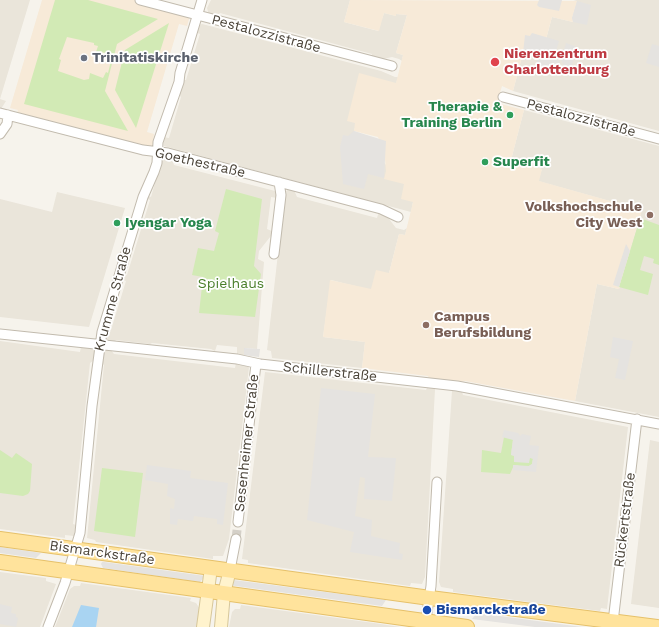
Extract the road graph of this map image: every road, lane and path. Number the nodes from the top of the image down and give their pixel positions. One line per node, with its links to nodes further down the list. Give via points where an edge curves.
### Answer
1 (140, 0): 3 (street, Pestalozzistraße)
2 (202, 0): 3 (street, Krumme Straße)
3 (197, 16): 4 (street, Pestalozzistraße); 9 (street, Krumme Straße, via 177,89 158,142)
4 (392, 66)
5 (503, 97): 8 (street, Pestalozzistraße)
6 (4, 114): 7 (street, via 7,124); 9 (street, Goethestraße)
7 (0, 134)
8 (659, 139)
9 (158, 152): 10 (street, Goethestraße); 14 (street, Krumme Straße, via 157,163 143,197)
10 (279, 182): 11 (street, Goethestraße, via 381,209); 12 (street, via 281,195)
11 (398, 217)
12 (274, 254)
13 (0, 334): 14 (street, Schillerstraße)
14 (99, 345): 15 (street, Schillerstraße, via 237,359); 22 (street, Krumme Straße, via 80,533)
15 (256, 364): 16 (street, Schillerstraße, via 457,386); 19 (street, Sesenheimer Straße)
16 (637, 419): 17 (street, Schillerstraße); 30 (street, Rückertstraße)
17 (659, 424)
18 (438, 482): 29 (street)
19 (238, 522)
20 (0, 539): 22 (main road, Bismarckstraße)
21 (236, 539): 25 (street)
22 (75, 549): 24 (main road, Bismarckstraße); 26 (street, Krumme Straße)
23 (0, 562): 26 (main road, Bismarckstraße)
24 (211, 568): 25 (main road, Bismarckstraße); 27 (street)
25 (230, 570): 28 (street); 29 (main road, Bismarckstraße)
26 (68, 572): 27 (main road, Bismarckstraße); 32 (street, Krumme Straße)
27 (208, 592): 28 (main road, Bismarckstraße); 33 (street)
28 (224, 593): 31 (main road, Bismarckstraße); 34 (street)
29 (430, 598): 30 (main road, Bismarckstraße); 31 (street)
30 (613, 622): 36 (main road, Bismarckstraße)
31 (425, 624): 35 (main road, Bismarckstraße)
32 (48, 627)
33 (203, 627)
34 (221, 627)
35 (466, 627)
36 (657, 627)

